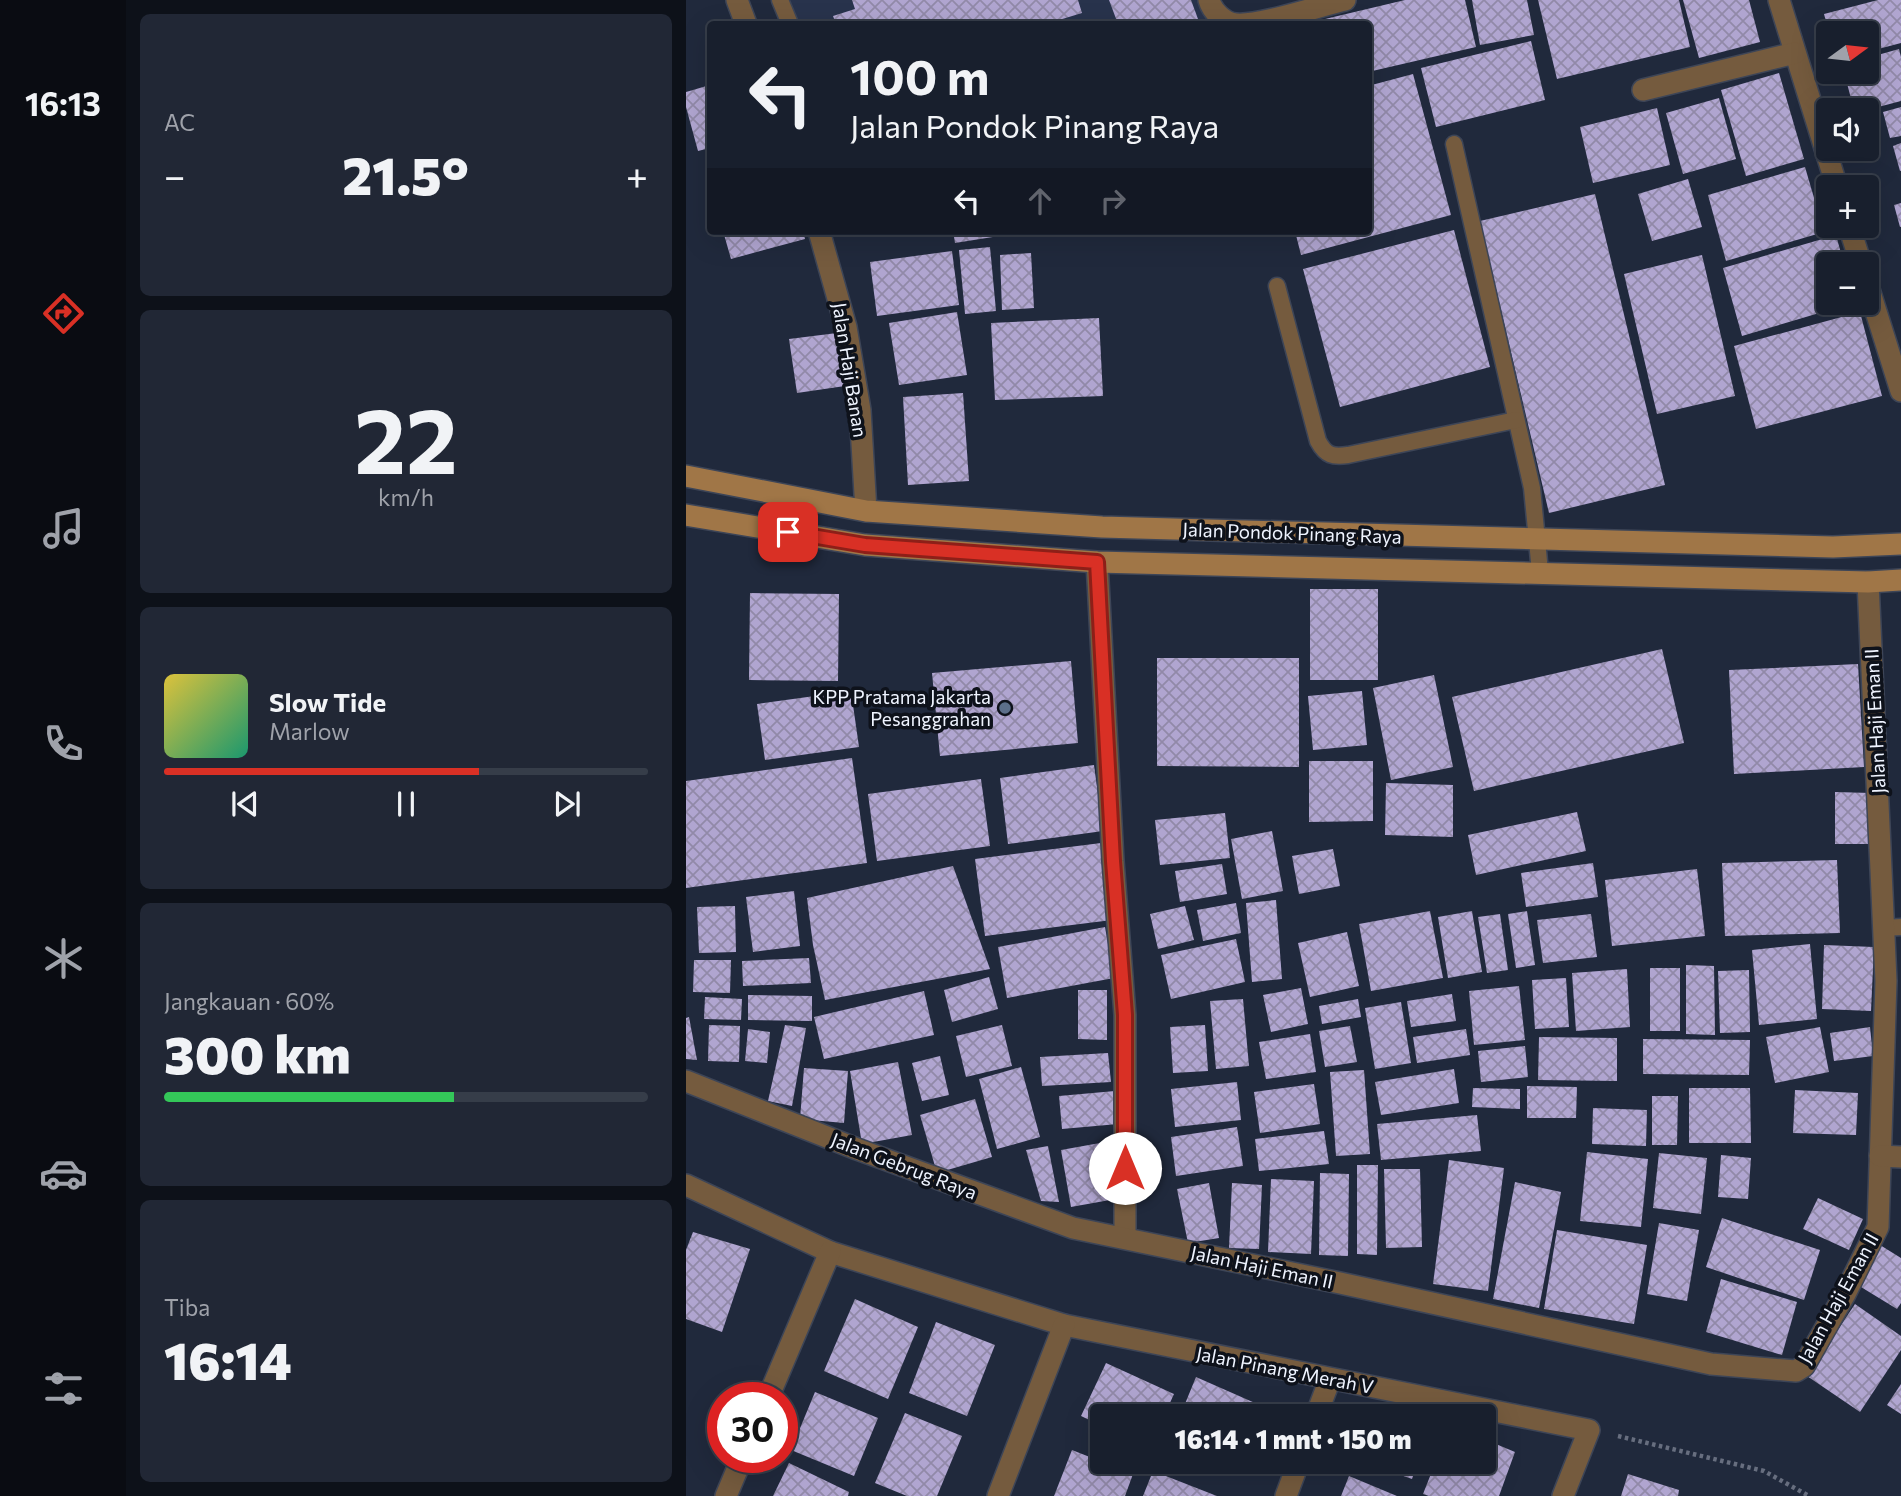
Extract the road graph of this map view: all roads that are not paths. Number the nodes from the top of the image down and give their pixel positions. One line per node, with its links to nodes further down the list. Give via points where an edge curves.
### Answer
1 (737, 0): 6 (street)
2 (780, 0): 7 (lane)
3 (1209, 0): 8 (street, via 1211,9)
4 (1345, 0): 9 (street)
5 (1779, 0): 10 (street)
6 (745, 21)
7 (789, 21)
8 (1228, 21)
9 (1261, 21)
10 (1795, 53): 11 (street); 13 (street)
11 (1643, 90)
12 (1454, 144): 18 (lane)
13 (1833, 175)
14 (820, 235): 20 (street, Jalan Haji Banan, via 846,327 860,410)
15 (1277, 286): 18 (lane, via 1324,452 1334,457 1348,455)
16 (1877, 315): 17 (street)
17 (1901, 391)
18 (1516, 420): 22 (lane)
19 (686, 477): 20 (main road, Jalan Pondok Pinang Raya)
20 (866, 511): 22 (main road, Jalan Pondok Pinang Raya, via 1102,527)
21 (686, 515): 24 (main road, Jalan Pondok Pinang Raya, via 865,545)
22 (1538, 539): 23 (main road, Jalan Pondok Pinang Raya, via 1833,547); 25 (lane)
23 (1901, 544)
24 (1097, 562): 25 (main road, Jalan Pondok Pinang Raya); 32 (street, via 1125,1015)
25 (1540, 572): 27 (main road, Jalan Pondok Pinang Raya)
26 (1901, 580): 27 (main road, Jalan Pondok Pinang Raya)
27 (1868, 582): 28 (street, Jalan Haji Eman II)
28 (1893, 927): 30 (street, Jalan Haji Eman II, via 1886,981)
29 (686, 1081): 32 (street, Jalan Gebrug Raya, via 1073,1228)
30 (1890, 1157): 32 (street, Jalan Haji Eman II, via 1878,1227 1804,1366 1796,1371 1711,1364)
31 (686, 1185): 33 (street, Jalan Pinang Merah V)
32 (1125, 1238)
33 (830, 1252): 34 (street, Jalan Pinang Merah V); 36 (street)
34 (1064, 1325): 35 (street, Jalan Pinang Merah V); 41 (street)
35 (1331, 1378): 37 (street); 43 (street, Jalan Pinang Merah V, via 1589,1430)
36 (775, 1382)
37 (1321, 1404)
38 (736, 1473): 40 (street)
39 (1294, 1474): 42 (street)
40 (726, 1496)
41 (998, 1496)
42 (1286, 1496)
43 (1563, 1496)

